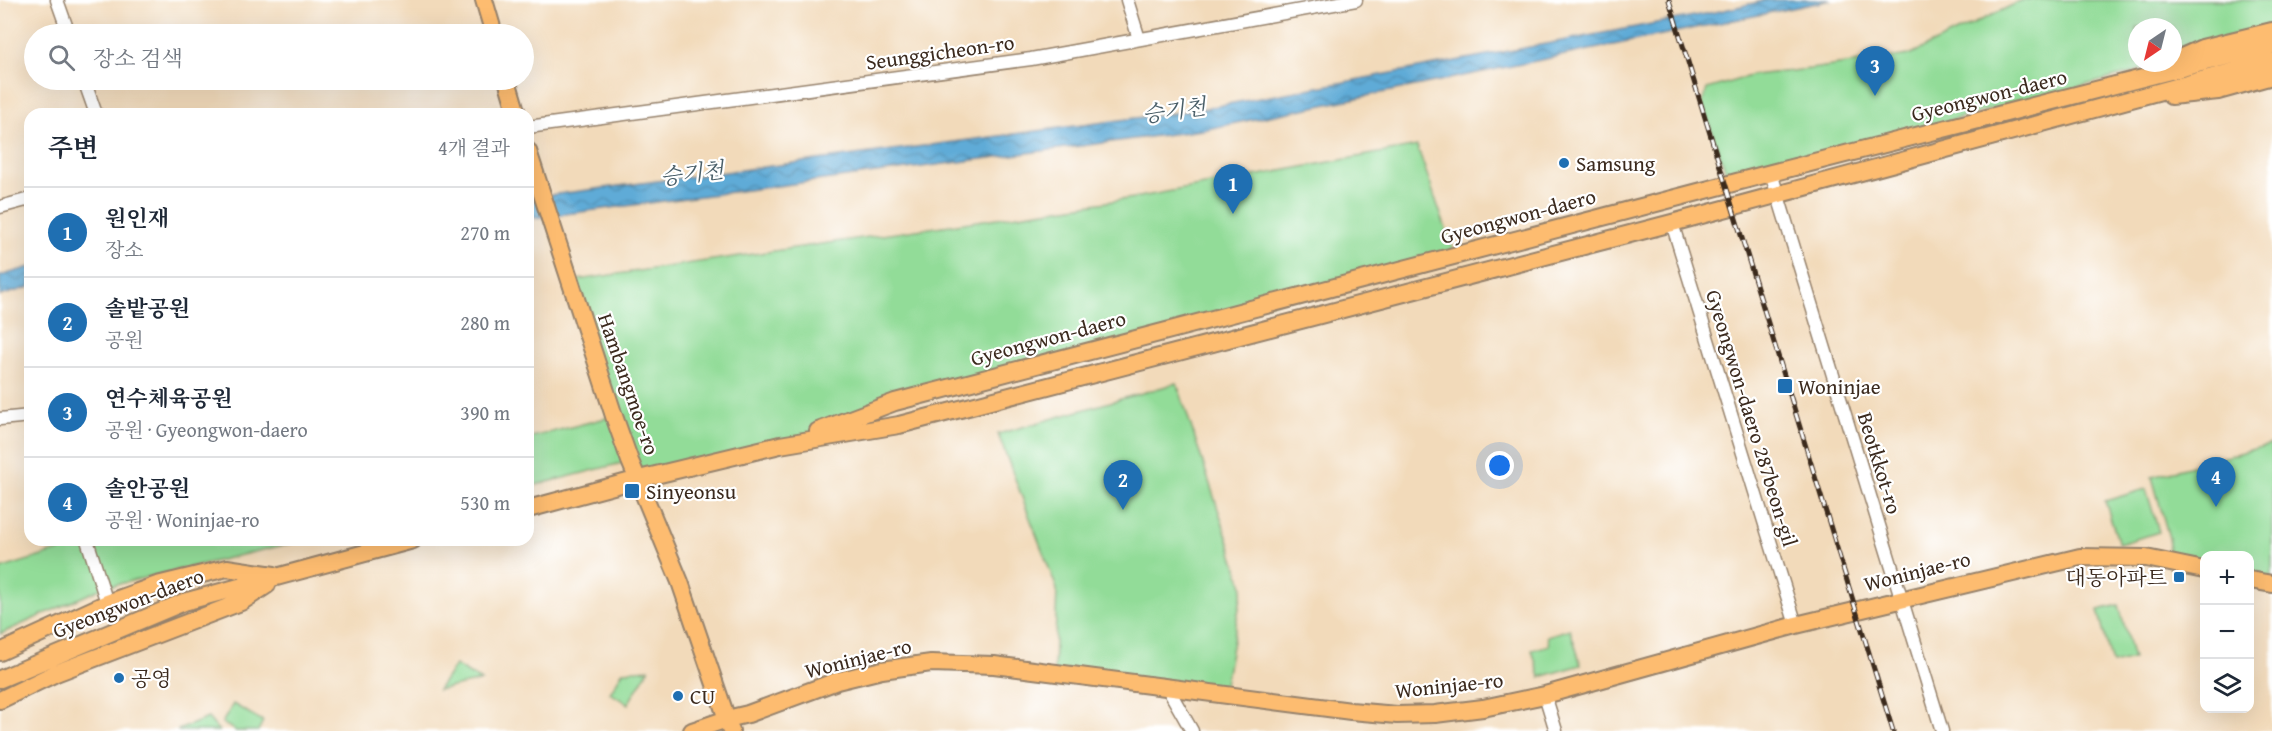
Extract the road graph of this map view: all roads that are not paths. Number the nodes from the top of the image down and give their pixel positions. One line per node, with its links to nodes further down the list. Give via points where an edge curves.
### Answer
1 (57, 0): 5 (street)
2 (484, 0): 6 (main road)
3 (1127, 0): 8 (street)
4 (1356, 0): 8 (street, Seunggicheon-ro)
5 (65, 24)
6 (491, 24)
7 (2272, 31): 10 (main road, via 2202,48)
8 (1139, 39): 20 (street, Seunggicheon-ro, via 1031,59)
9 (2272, 45): 12 (main road, Gyeongwon-daero)
10 (2182, 57)
11 (2272, 61): 12 (main road, Gyeongwon-daero)
12 (2209, 69): 17 (main road, Gyeongwon-daero)
13 (2154, 72): 17 (main road)
14 (2272, 76): 17 (main road, via 2218,91)
15 (88, 90): 18 (street)
16 (510, 90): 19 (main road)
17 (2122, 93): 22 (main road, Gyeongwon-daero); 23 (main road, Gyeongwon-daero)
18 (94, 108)
19 (515, 108)
20 (534, 127)
21 (534, 170): 30 (main road, Hambangmoe-ro, via 614,416)
22 (1771, 173): 23 (street, Beotkkot-ro); 29 (main road, Gyeongwon-daero, via 895,402)
23 (1777, 194): 26 (main road, Gyeongwon-daero); 38 (street, Beotkkot-ro)
24 (24, 201): 25 (street)
25 (0, 207)
26 (1672, 223): 29 (main road, Gyeongwon-daero, via 899,425); 40 (street, Gyeongwon-daero 287beon-gil)
27 (24, 417): 28 (street)
28 (0, 419)
29 (780, 445): 30 (main road, Gyeongwon-daero)
30 (639, 479): 31 (main road, Gyeongwon-daero); 46 (main road, Hambangmoe-ro, via 680,582)
31 (534, 507)
32 (89, 546): 39 (street)
33 (391, 546): 35 (main road, Gyeongwon-daero)
34 (2200, 569): 38 (main road, Woninjae-ro, via 2145,558 2080,556)
35 (281, 576): 39 (main road, via 227,568 157,585); 42 (main road, Gyeongwon-daero, via 184,602); 45 (main road, via 241,602 56,673)
36 (2254, 581): 37 (main road)
37 (2272, 584)
38 (1901, 598): 40 (main road, Woninjae-ro); 50 (street, Beotkkot-ro)
39 (107, 603): 41 (main road)
40 (1796, 625): 44 (main road, Woninjae-ro)
41 (0, 652)
42 (0, 679)
43 (1167, 687): 44 (main road, Woninjae-ro, via 1397,715 1483,708); 46 (main road, Woninjae-ro, via 994,665 931,663 837,681 748,714); 48 (street)
44 (1545, 695): 49 (street)
45 (0, 700)
46 (729, 725): 47 (main road, Woninjae-ro)
47 (692, 731)
48 (1192, 731)
49 (1556, 731)
50 (1942, 731)

